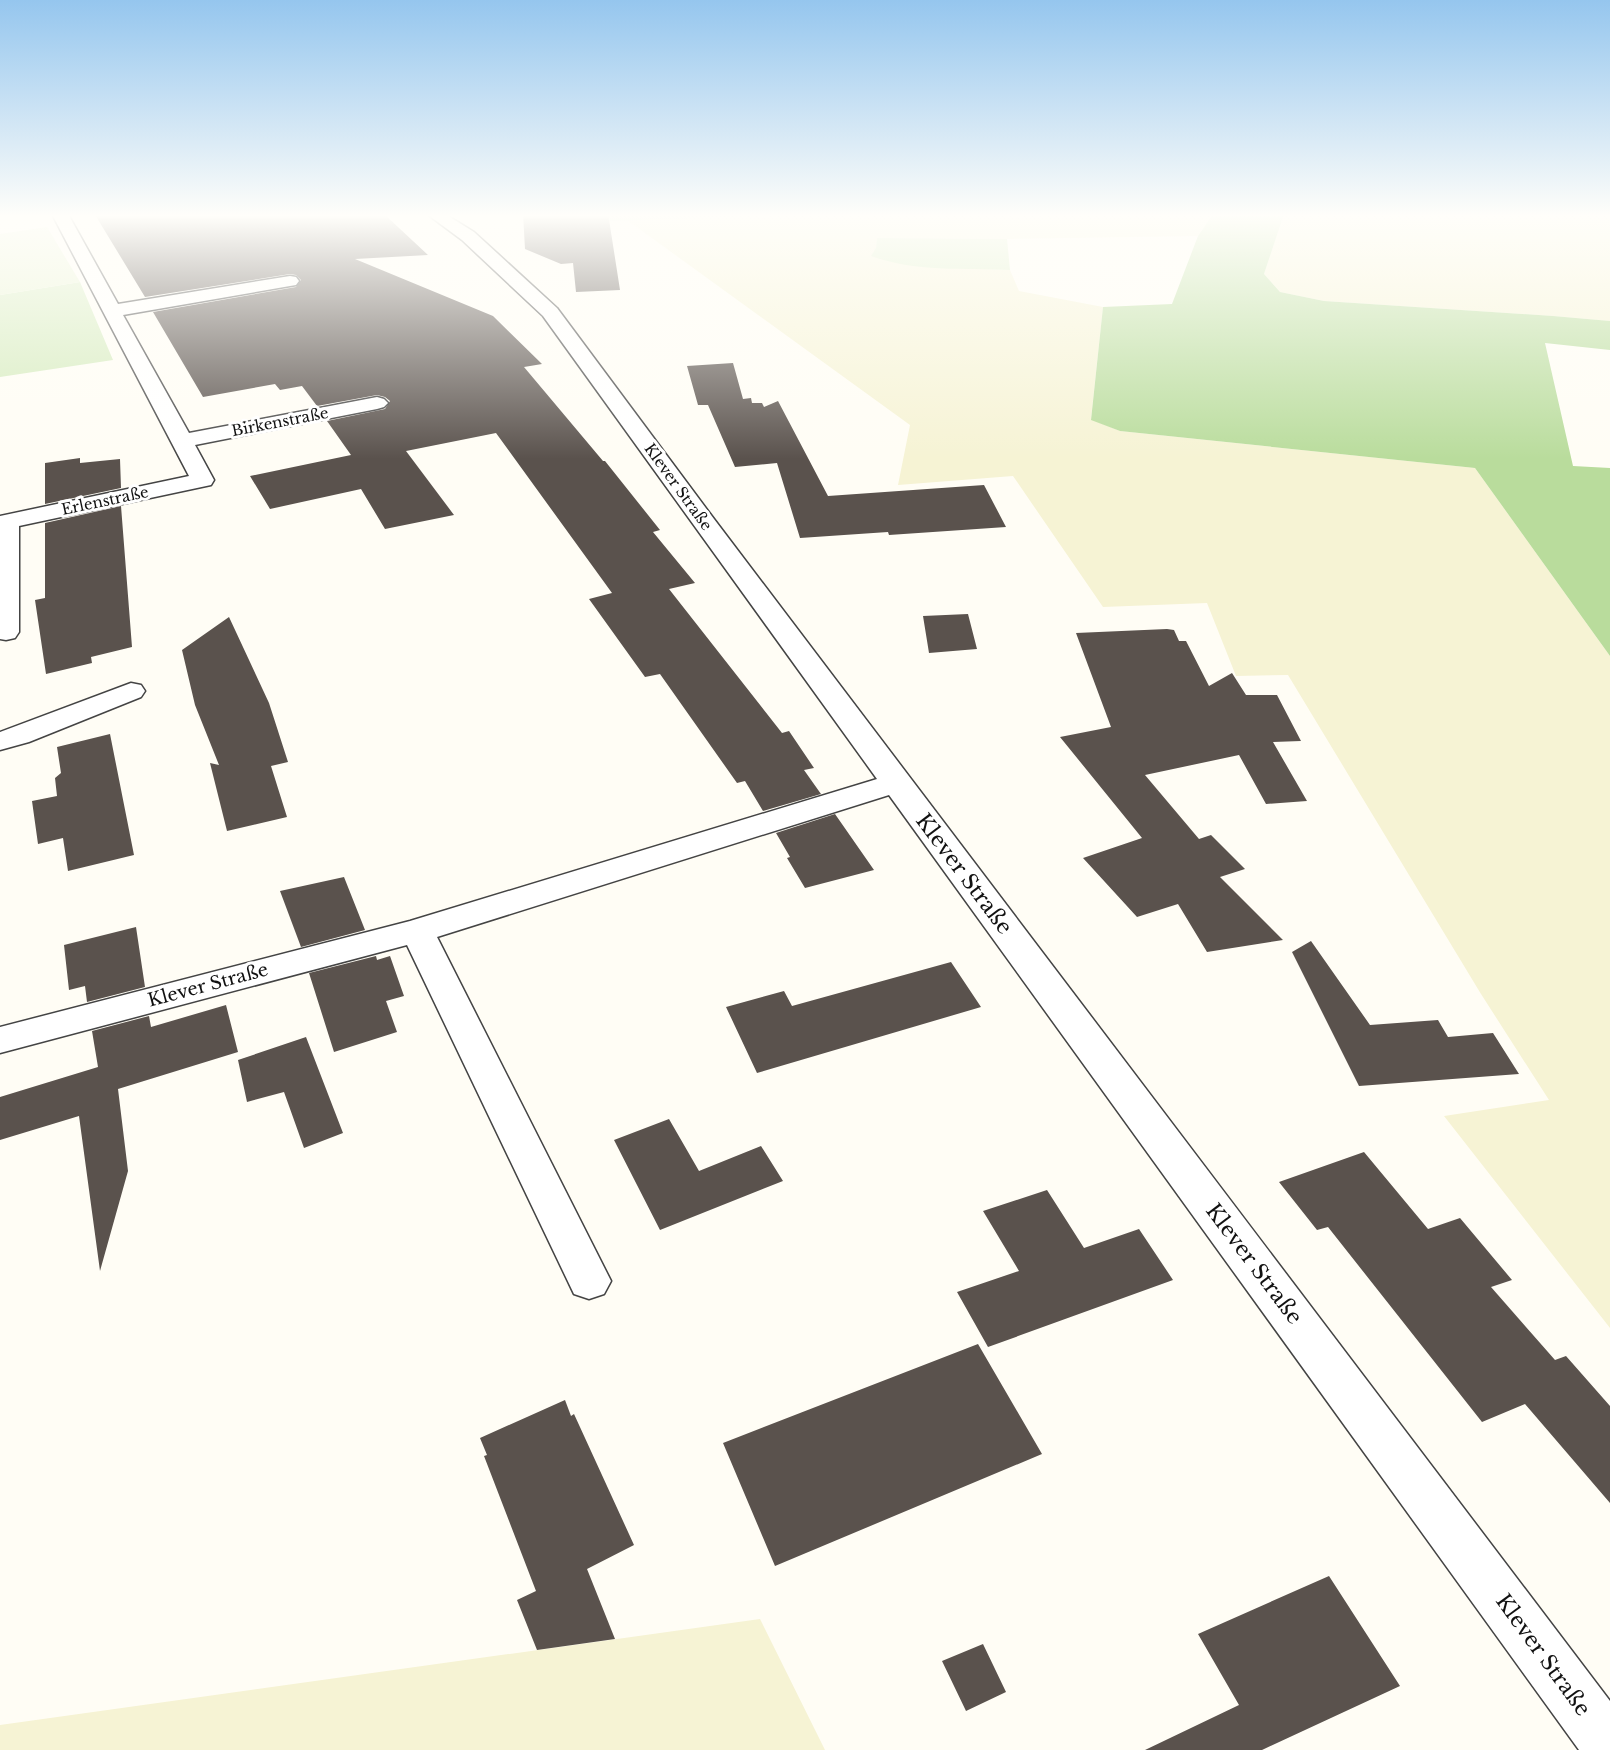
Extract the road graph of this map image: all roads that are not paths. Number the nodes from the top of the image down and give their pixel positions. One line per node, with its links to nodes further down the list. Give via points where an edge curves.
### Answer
1 (104, 296): 4 (street)
2 (203, 296): 4 (street)
3 (532, 296): 11 (street, Klever Straße, via 550,312)
4 (112, 311): 6 (street)
5 (377, 403): 6 (street, Birkenstraße)
6 (182, 441): 7 (street, Erlenstraße, via 203,480)
7 (4, 522): 8 (street, Erlenstraße)
8 (6, 632)
9 (131, 691): 10 (street)
10 (0, 741)
11 (897, 783): 12 (street, Klever Straße); 15 (street, Klever Straße)
12 (417, 931): 13 (street, Klever Straße); 14 (street)
13 (0, 1040)
14 (589, 1281)
15 (1610, 1746)

